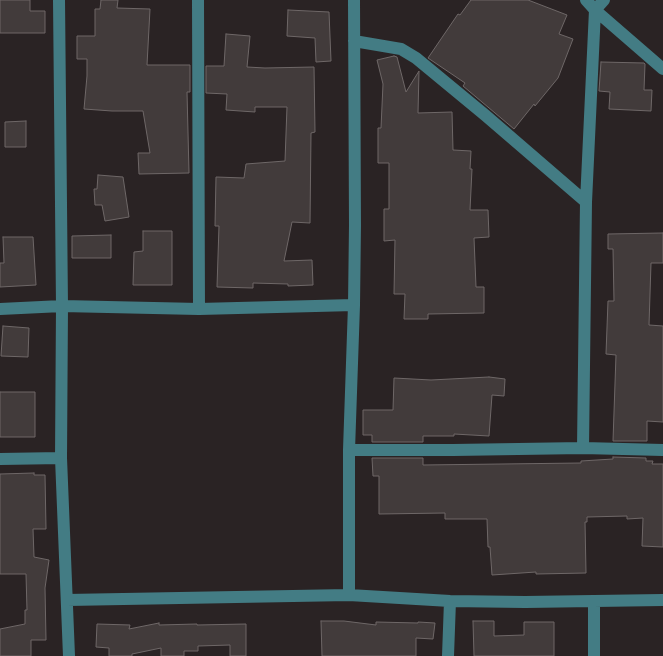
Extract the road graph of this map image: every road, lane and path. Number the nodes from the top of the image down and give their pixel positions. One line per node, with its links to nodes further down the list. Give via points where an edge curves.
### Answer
1 (59, 0): 11 (street)
2 (198, 0): 13 (street)
3 (354, 0): 7 (street)
4 (586, 0): 6 (street)
5 (604, 0): 6 (street)
6 (595, 10): 8 (street); 9 (street)
7 (354, 41): 9 (street, via 401,49 416,58); 10 (street)
8 (663, 69)
9 (586, 202): 14 (street)
10 (354, 305): 13 (street); 15 (street)
11 (62, 306): 12 (street); 13 (street); 17 (street)
12 (0, 309)
13 (199, 309)
14 (582, 448): 15 (street); 16 (street)
15 (348, 450): 19 (street)
16 (663, 450)
17 (61, 458): 18 (street); 20 (street)
18 (0, 459)
19 (349, 595): 20 (street); 23 (street)
20 (67, 600): 24 (street)
21 (594, 600): 22 (street); 23 (street); 26 (street)
22 (663, 600)
23 (450, 601): 25 (street)
24 (69, 656)
25 (448, 656)
26 (594, 656)

